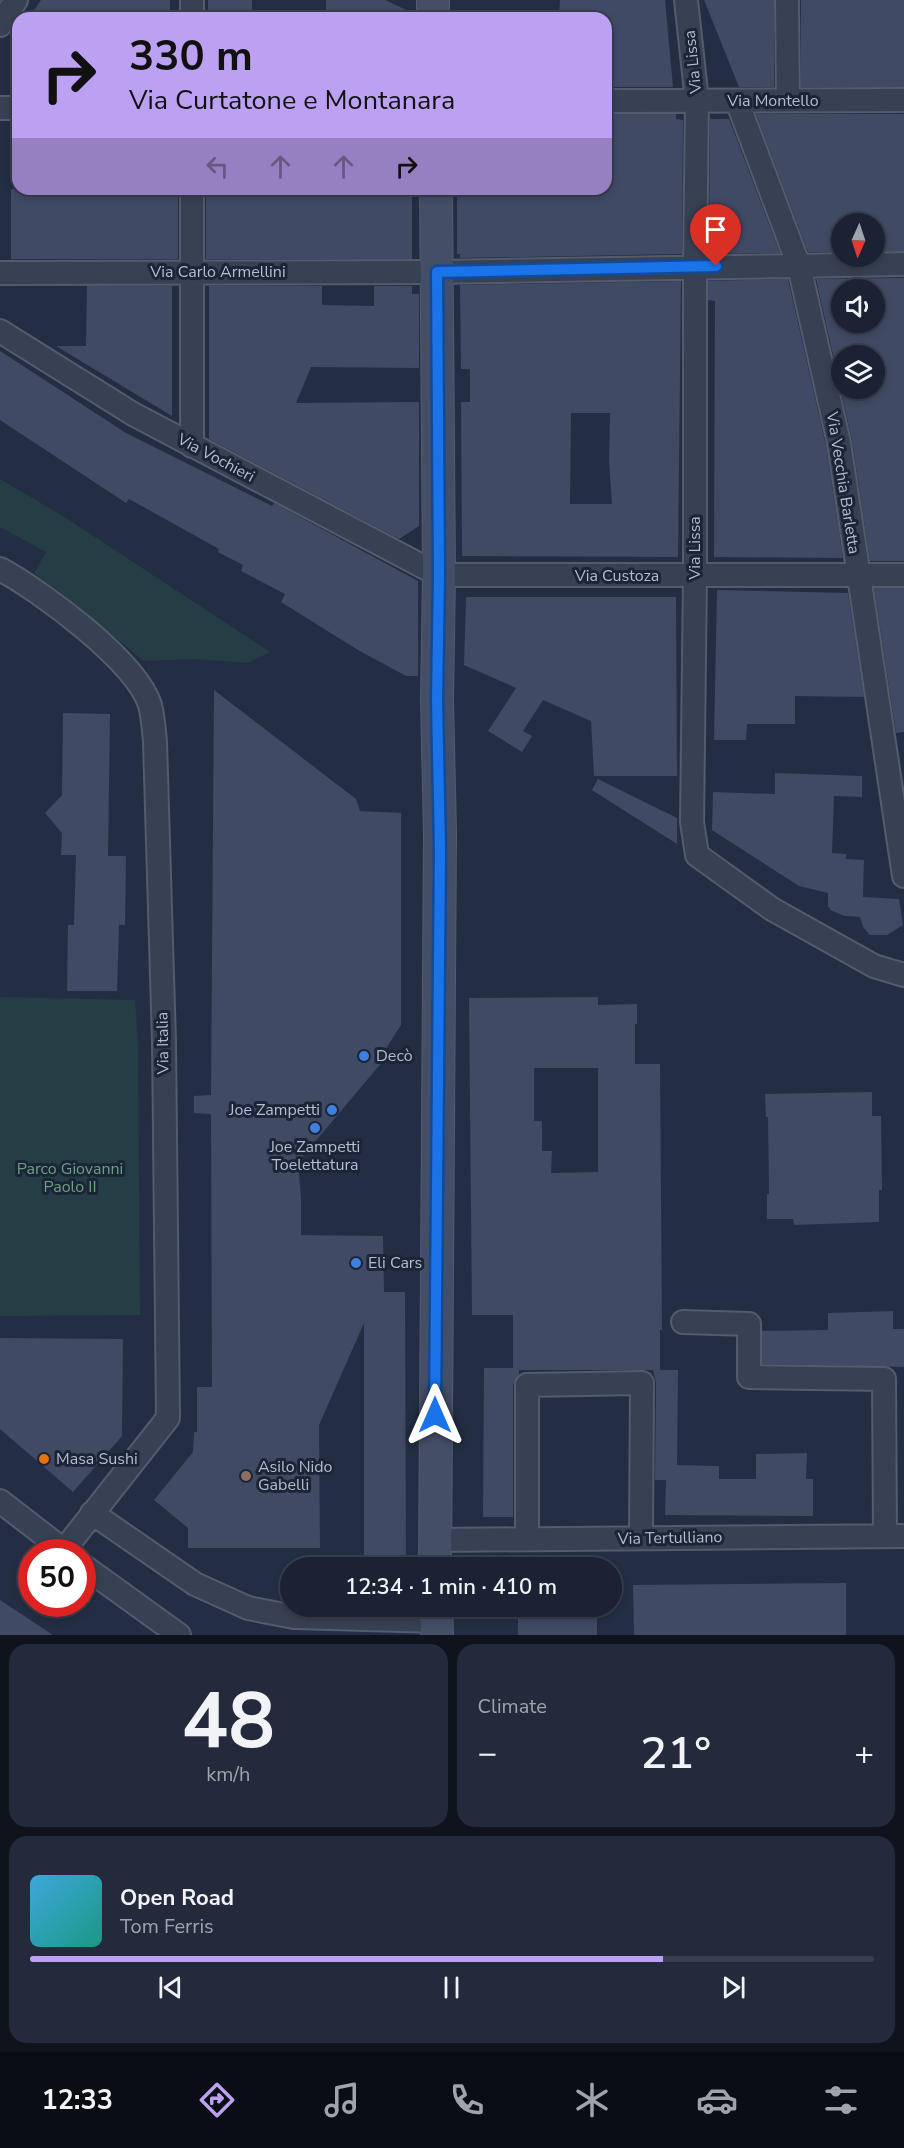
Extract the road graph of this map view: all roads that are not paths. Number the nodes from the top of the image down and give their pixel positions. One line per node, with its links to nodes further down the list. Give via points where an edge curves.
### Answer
1 (16, 0): 4 (street)
2 (686, 0): 8 (street, Via Lissa)
3 (787, 0): 5 (street)
4 (0, 25)
5 (788, 100): 6 (street, Via Montello); 9 (street, Via Montello)
6 (904, 100)
7 (612, 101): 8 (street, Via Montello)
8 (697, 101): 9 (street, Via Montello); 14 (street, Via Lissa)
9 (737, 101): 13 (street, Via Vecchia Barletta)
10 (192, 195): 15 (street)
11 (436, 195): 16 (main road)
12 (904, 264): 13 (street, Via Carlo Armellini)
13 (799, 266): 14 (street, Via Carlo Armellini); 22 (street, Via Vecchia Barletta, via 839,443)
14 (695, 267): 16 (street, Via Carlo Armellini); 24 (street, Via Lissa)
15 (192, 272): 16 (street, Via Carlo Armellini); 17 (street, Via Carlo Armellini); 19 (street)
16 (437, 272): 21 (main road)
17 (0, 273)
18 (0, 331): 19 (street, Via Vochieri)
19 (192, 446): 21 (street, Via Vochieri)
20 (0, 569): 29 (street, Via Italia, via 70,615 112,653 150,704 155,742 164,1042 168,1418)
21 (439, 575): 24 (street, Via Custoza); 35 (main road)
22 (858, 575): 23 (street, Via Custoza); 24 (street, Via Custoza); 25 (street, Via Vecchia Barletta)
23 (904, 575)
24 (695, 576): 26 (street, Via Lissa, via 692,822 697,855 772,909 874,966)
25 (904, 876)
26 (904, 975)
27 (683, 1322): 30 (street, via 749,1324 749,1377 884,1378)
28 (0, 1501): 32 (street)
29 (92, 1513): 33 (street, Via Italia); 37 (street, via 195,1584 248,1608 294,1617)
30 (895, 1536): 31 (street, Via Tertulliano)
31 (641, 1538): 34 (street, Via Tertulliano); 34 (street, via 642,1383 527,1385)
32 (49, 1539)
33 (74, 1539)
34 (527, 1539): 35 (street, Via Tertulliano)
35 (435, 1554)
36 (96, 1575): 38 (street)
37 (436, 1621)
38 (179, 1635)

